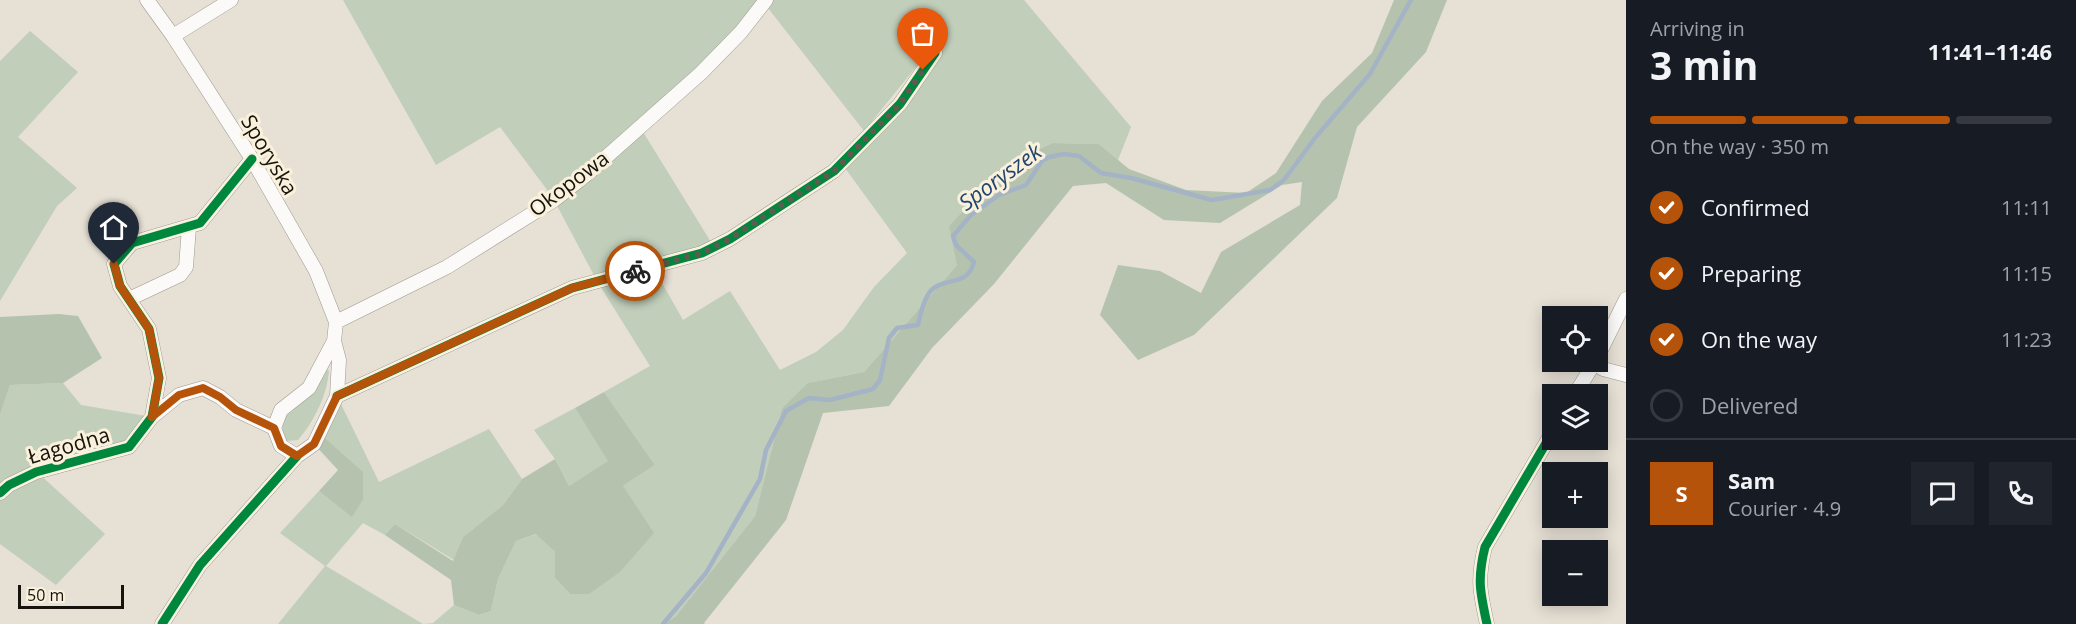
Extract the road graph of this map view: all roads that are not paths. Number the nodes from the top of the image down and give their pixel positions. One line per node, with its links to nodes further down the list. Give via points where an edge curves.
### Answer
1 (147, 0): 4 (street, Sporyska)
2 (231, 0): 4 (street)
3 (766, 0): 10 (street, Okopowa, via 701,73 554,200 447,267)
4 (173, 36): 6 (street, Sporyska)
5 (935, 53): 15 (street, via 900,104 834,171 730,239 702,253 572,288)
6 (252, 159): 7 (street, Łagodna, via 200,223); 10 (street, Sporyska, via 316,271)
7 (189, 227): 8 (street, via 186,267 180,275); 8 (street, Łagodna, via 132,243 114,264 120,286)
8 (129, 299): 16 (street, Łagodna, via 149,329 159,378)
9 (1626, 299): 11 (street)
10 (336, 322): 12 (street, Sporyska)
11 (1608, 334)
12 (334, 340): 15 (street, Sporyska, via 339,360); 17 (street, Sporyska, via 309,387 281,410)
13 (1608, 370): 14 (street)
14 (1626, 375)
15 (337, 396): 19 (street, Sporyska, via 314,444)
16 (152, 417): 17 (street, via 179,395 203,388); 20 (street, Łagodna, via 129,447 36,472)
17 (274, 428): 19 (street, via 281,446)
18 (1542, 450): 22 (street, via 1485,547 1479,591)
19 (297, 456): 21 (street, Sporyska, via 200,565)
20 (0, 493)
21 (162, 624)
22 (1487, 624)

